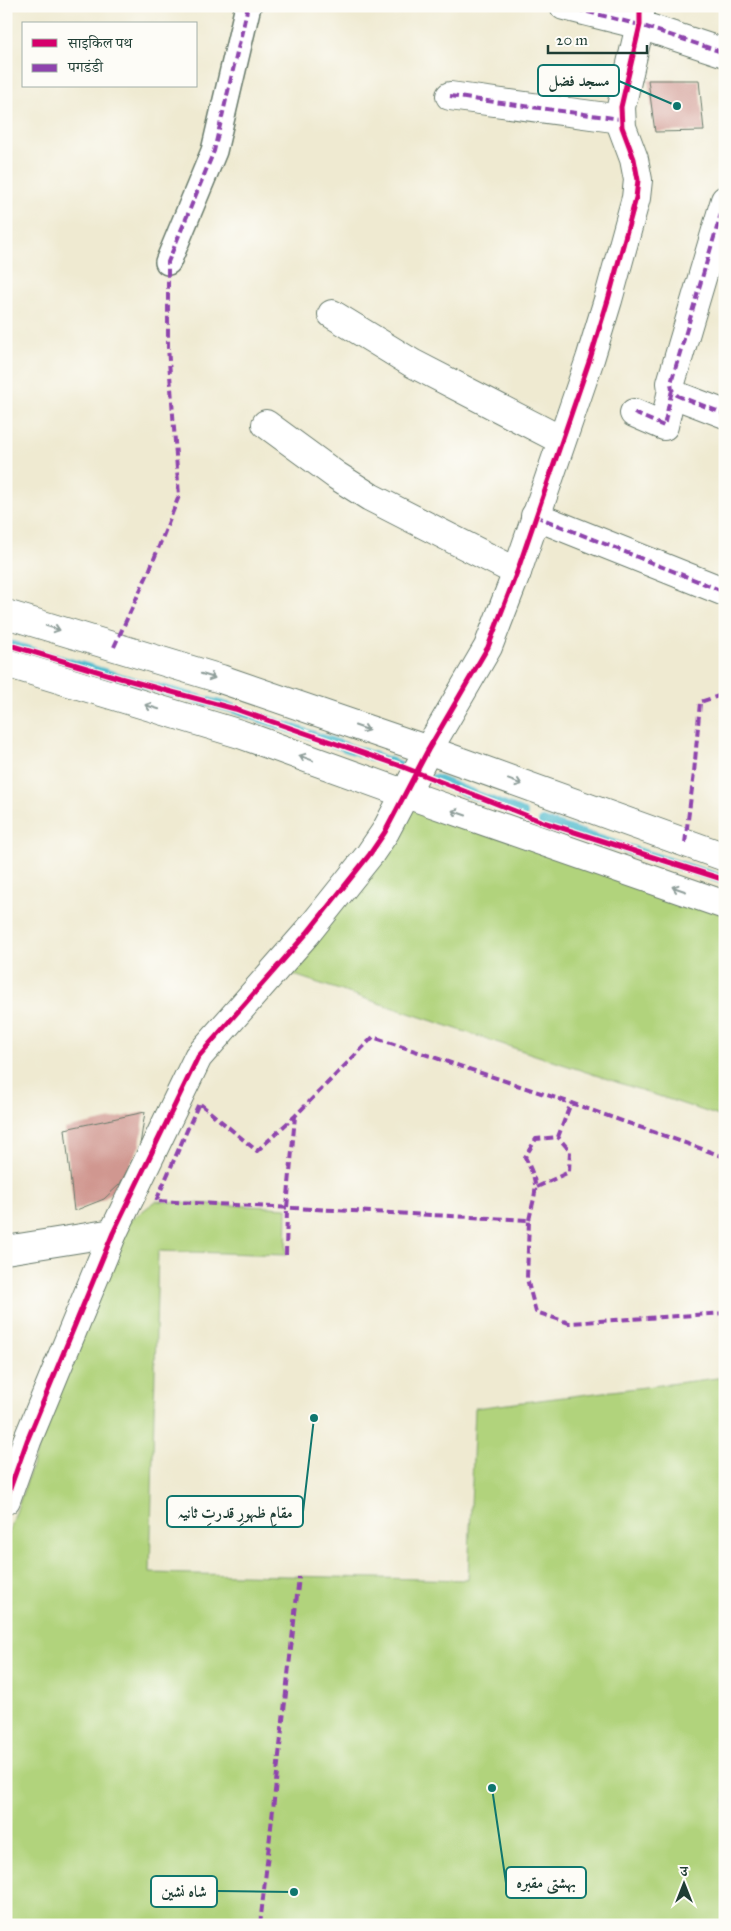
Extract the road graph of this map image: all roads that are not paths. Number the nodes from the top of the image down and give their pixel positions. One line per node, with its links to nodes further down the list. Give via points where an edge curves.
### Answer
1 (248, 6): 8 (street, via 214,152)
2 (564, 6): 3 (street)
3 (640, 15): 4 (street); 6 (street)
4 (725, 53)
5 (450, 96): 6 (street)
6 (621, 119): 14 (street, via 634,158 638,180 636,198 608,300)
7 (725, 200): 10 (street, via 672,376)
8 (168, 262)
9 (332, 314): 14 (street, via 412,363)
10 (672, 390): 11 (street, via 664,426); 12 (street, via 678,396)
11 (634, 413)
12 (725, 414)
13 (266, 424): 16 (street, via 370,497)
14 (561, 440): 15 (street)
15 (535, 516): 16 (street); 17 (street)
16 (517, 572): 20 (street, via 488,647)
17 (725, 592)
18 (6, 614): 20 (street, one-way to 20, via 221,679)
19 (6, 663): 21 (street, one-way to 19, via 240,734)
20 (428, 750): 21 (street); 22 (street, one-way to 22)
21 (406, 794): 23 (street, one-way to 21); 24 (street, via 385,832 337,897 198,1057)
22 (725, 857)
23 (725, 905)
24 (113, 1234): 25 (street); 26 (street)
25 (6, 1250)
26 (17, 1443): 27 (street)
27 (6, 1500)

